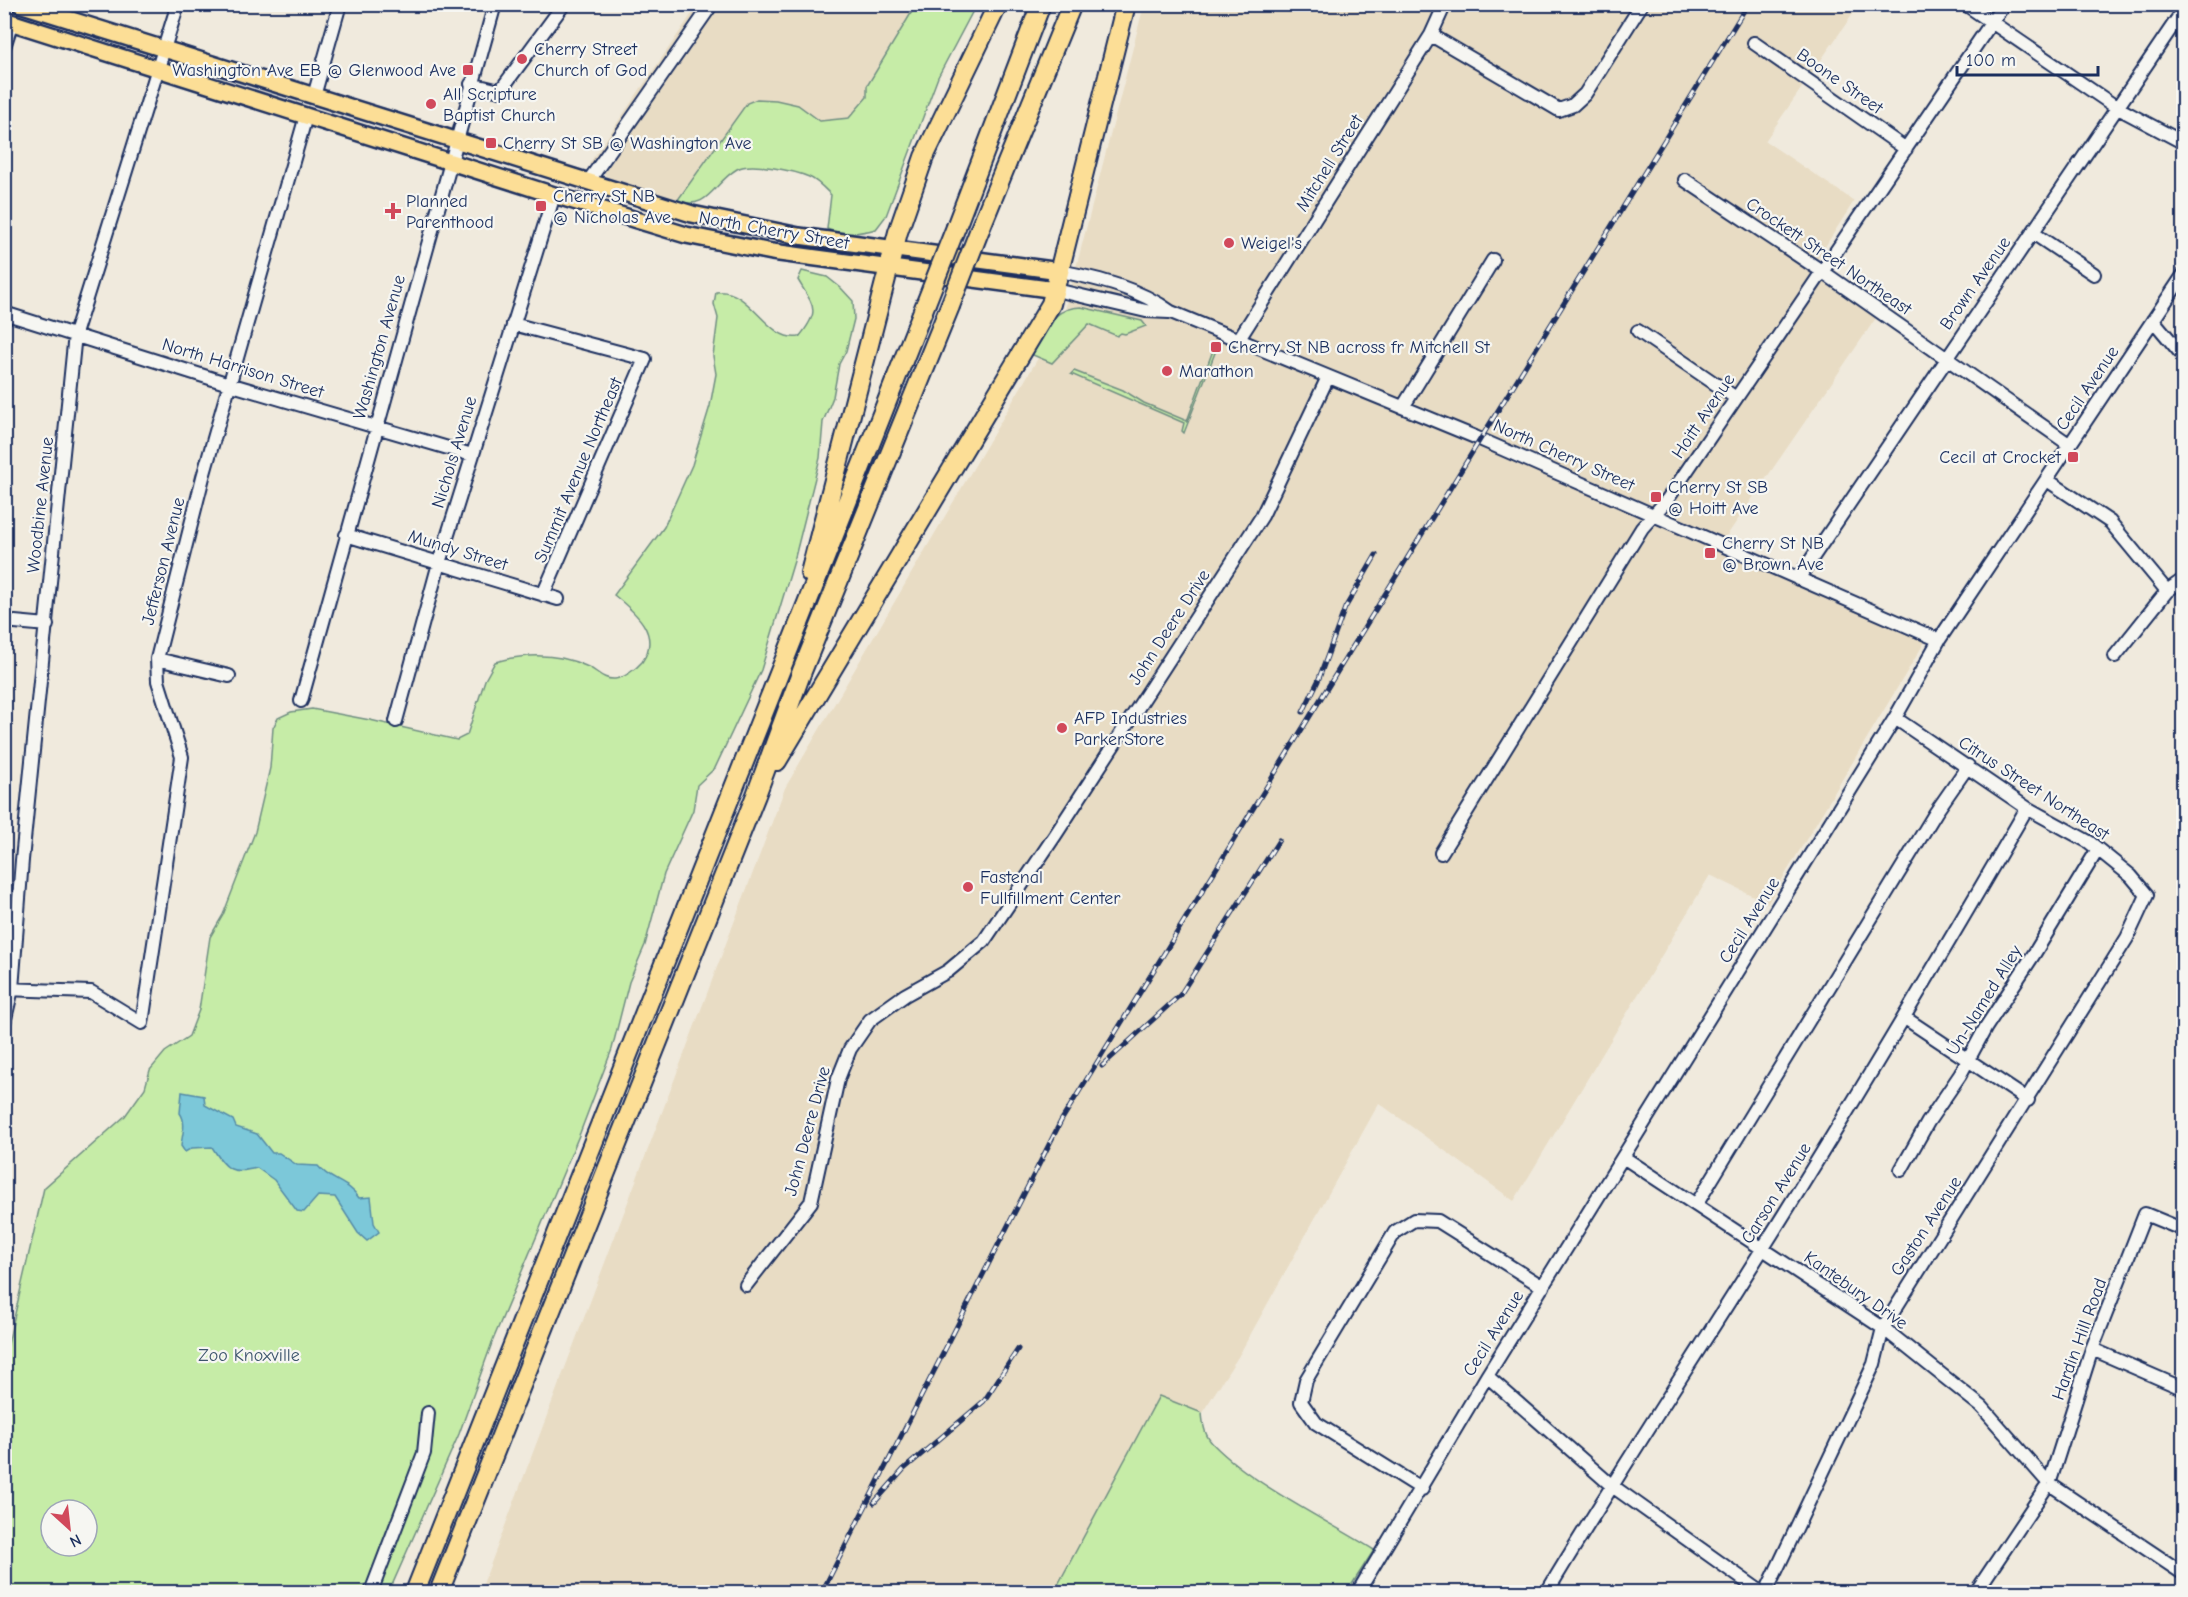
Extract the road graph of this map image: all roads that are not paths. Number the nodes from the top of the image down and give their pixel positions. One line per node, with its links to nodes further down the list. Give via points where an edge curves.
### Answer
1 (20, 4): 21 (main road, North Cherry Street)
2 (178, 4): 21 (street, Woodbine Avenue)
3 (340, 4): 24 (street)
4 (495, 4): 23 (street, Washington Avenue)
5 (564, 4): 23 (street, via 500,92)
6 (712, 4): 32 (street)
7 (998, 4): 35 (highway, via 924,157)
8 (1041, 4): 70 (highway, bridge)
9 (1072, 4): 79 (highway, bridge, via 802,671)
10 (1126, 4): 38 (highway)
11 (1445, 4): 18 (street, Mitchell Street)
12 (1642, 4): 18 (street, via 1585,94 1573,105 1559,110)
13 (1965, 4): 17 (street)
14 (2004, 4): 17 (street, Hoitt Avenue)
15 (2184, 9): 25 (street, Brown Avenue)
16 (8, 21): 20 (street); 22 (main road, North Cherry Street)
17 (1992, 23): 25 (street); 29 (street, Hoitt Avenue)
18 (1431, 35): 49 (street, Mitchell Street)
19 (1754, 44): 29 (street, Boone Street)
20 (4, 46)
21 (164, 49): 22 (street, Woodbine Avenue); 24 (main road, North Cherry Street)
22 (157, 69): 26 (main road, North Cherry Street); 48 (street, Woodbine Avenue)
23 (471, 84): 27 (street, Washington Avenue)
24 (314, 96): 27 (main road, North Cherry Street)
25 (2116, 107): 28 (street); 34 (street, Brown Avenue)
26 (306, 116): 30 (main road, North Cherry Street); 53 (street, Jefferson Avenue)
27 (456, 140): 30 (street, Washington Avenue); 32 (main road, North Cherry Street)
28 (2184, 143)
29 (1906, 148): 39 (street, Hoitt Avenue)
30 (450, 162): 33 (main road, North Cherry Street); 56 (street, Washington Avenue)
31 (1685, 180): 39 (street, Crockett Street Northeast)
32 (588, 182): 35 (main road, North Cherry Street, via 739,225)
33 (554, 195): 37 (main road, North Cherry Street, via 720,242); 46 (street, Nichols Avenue)
34 (2032, 233): 40 (street); 50 (street, Brown Avenue)
35 (894, 249): 37 (highway); 38 (main road, North Cherry Street)
36 (1492, 260): 55 (street)
37 (889, 267): 42 (main road, North Cherry Street); 70 (highway)
38 (1060, 271): 42 (highway); 43 (street, North Cherry Street, via 1133,290)
39 (1823, 272): 50 (street, Crockett Street Northeast); 54 (street, Hoitt Avenue)
40 (2094, 274)
41 (2184, 274): 45 (street, Cecil Avenue)
42 (1056, 290): 43 (street, North Cherry Street); 79 (highway)
43 (1171, 312): 49 (street, North Cherry Street)
44 (4, 313): 48 (street, North Harrison Street)
45 (2153, 320): 51 (street); 57 (street, Cecil Avenue)
46 (513, 324): 58 (street, Nichols Avenue); 66 (street, Summit Avenue Northeast, via 645,359)
47 (1638, 331): 54 (street)
48 (75, 334): 53 (street, North Harrison Street); 69 (street, Woodbine Avenue)
49 (1239, 339): 52 (street, North Cherry Street)
50 (1946, 357): 57 (street, Crockett Street Northeast); 63 (street, Brown Avenue)
51 (2184, 357)
52 (1328, 376): 55 (street, North Cherry Street); 94 (street, John Deere Drive, via 1262,516 984,941 948,972 870,1020 850,1048 838,1079 811,1202)
53 (229, 384): 56 (street, North Harrison Street); 73 (street, Jefferson Avenue)
54 (1736, 398): 60 (street, Hoitt Avenue)
55 (1403, 407): 60 (street, North Cherry Street)
56 (375, 427): 58 (street, North Harrison Street); 61 (street, Washington Avenue)
57 (2070, 445): 59 (street, Cecil Avenue)
58 (472, 455): 62 (street, Nichols Avenue)
59 (2047, 480): 65 (street, via 2110,522); 71 (street, Cecil Avenue)
60 (1652, 516): 63 (street, North Cherry Street); 82 (street, Hoitt Avenue)
61 (346, 535): 62 (street, Mundy Street); 75 (street, Washington Avenue, via 318,647)
62 (439, 563): 66 (street, Mundy Street); 77 (street, Nichols Avenue)
63 (1798, 579): 71 (street, North Cherry Street)
64 (2184, 579): 65 (street)
65 (2167, 591): 72 (street)
66 (543, 595): 67 (street, Mundy Street)
67 (558, 599)
68 (4, 621): 69 (street)
69 (47, 625): 84 (street, Woodbine Avenue)
70 (795, 638): 107 (highway)
71 (1939, 640): 76 (street, Cecil Avenue)
72 (2115, 656)
73 (157, 658): 74 (street); 84 (street, Jefferson Avenue, via 158,681 182,757 142,1023 91,992)
74 (229, 676)
75 (300, 700)
76 (1895, 718): 78 (street, Citrus Street Northeast); 89 (street, Cecil Avenue)
77 (396, 721)
78 (1968, 766): 80 (street, Citrus Street Northeast); 91 (street)
79 (756, 795): 108 (highway)
80 (2027, 808): 81 (street, Citrus Street Northeast); 85 (street, Carson Avenue)
81 (2098, 849): 83 (street, Citrus Street Northeast); 87 (street, Un-Named Alley)
82 (1441, 853)
83 (2147, 895): 88 (street, Gaston Avenue, via 2127,938)
84 (8, 989): 86 (street, Woodbine Avenue)
85 (1905, 1018): 87 (street); 93 (street, Carson Avenue)
86 (4, 1023)
87 (1967, 1059): 88 (street); 90 (street, Un-Named Alley)
88 (2028, 1100): 96 (street, Gaston Avenue)
89 (1623, 1157): 91 (street, Kantebury Drive); 95 (street, Cecil Avenue)
90 (1901, 1170)
91 (1696, 1204): 93 (street, Kantebury Drive)
92 (2184, 1230): 97 (street, Hardin Hill Road, via 2145,1214)
93 (1763, 1248): 96 (street, Kantebury Drive); 102 (street, Carson Avenue)
94 (746, 1285)
95 (1543, 1287): 98 (street, Cecil Avenue); 103 (street, via 1438,1221 1414,1220 1395,1232 1305,1380 1301,1402 1316,1423)
96 (1882, 1328): 101 (street, Kantebury Drive, via 1982,1407); 112 (street, Gaston Avenue, via 1874,1364)
97 (2092, 1349): 99 (street); 101 (street, Hardin Hill Road)
98 (1487, 1376): 102 (street); 103 (street, Cecil Avenue)
99 (2184, 1389)
100 (428, 1413): 106 (street, via 424,1453)
101 (2049, 1483): 104 (street, Kantebury Drive); 105 (street, Hardin Hill Road)
102 (1611, 1485): 110 (street, Carson Avenue); 111 (street)
103 (1422, 1489): 109 (street, Cecil Avenue)
104 (2183, 1574)
105 (1978, 1592)
106 (371, 1593)
107 (415, 1593)
108 (439, 1593)
109 (1358, 1593)
110 (1547, 1593)
111 (1761, 1593)
112 (1766, 1593)

